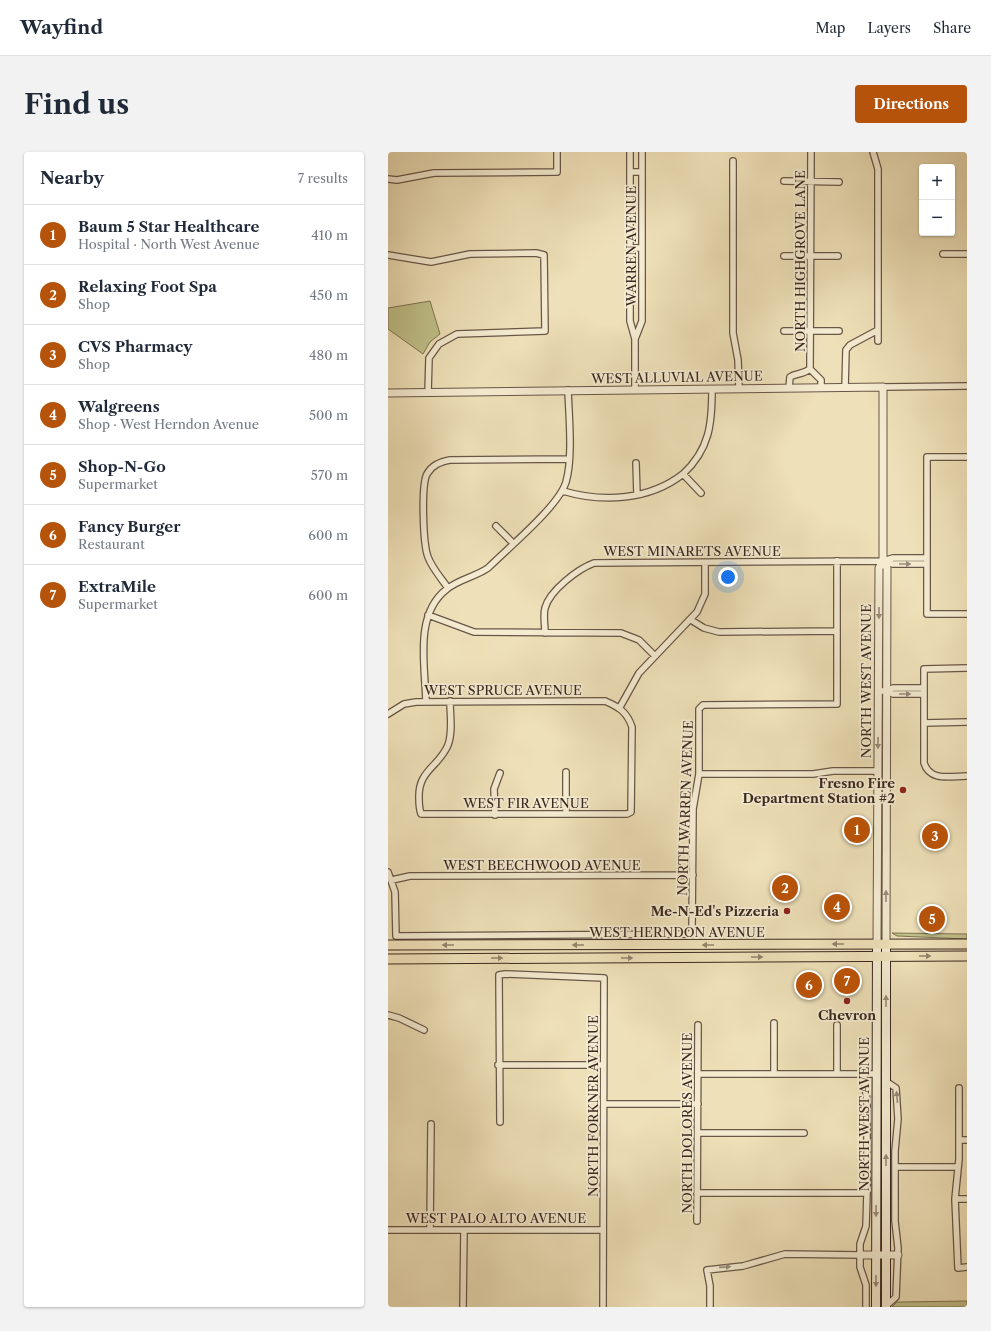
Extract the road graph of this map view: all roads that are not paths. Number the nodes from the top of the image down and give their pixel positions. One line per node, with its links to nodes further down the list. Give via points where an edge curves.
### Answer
1 (557, 152): 9 (street, via 557,172 434,173)
2 (630, 152): 7 (street, WARREN AVENUE)
3 (642, 152): 8 (street, WARREN AVENUE)
4 (811, 152): 11 (street, NORTH HIGHGROVE LANE)
5 (873, 152): 21 (street, via 878,169)
6 (733, 162): 30 (street, via 733,333 738,360)
7 (630, 172): 8 (street); 13 (street, WARREN AVENUE)
8 (642, 172): 14 (street, WARREN AVENUE)
9 (388, 179)
10 (784, 181): 11 (street)
11 (810, 181): 12 (street); 19 (street, NORTH HIGHGROVE LANE)
12 (839, 182)
13 (629, 248): 14 (street); 25 (street, WARREN AVENUE, via 630,321)
14 (642, 248): 25 (street, WARREN AVENUE, via 642,321)
15 (943, 254): 16 (street)
16 (967, 254)
17 (388, 255): 38 (street, via 431,262 470,254 536,253 544,256 545,332 457,334 439,344 429,358)
18 (784, 256): 19 (street)
19 (810, 256): 20 (street); 23 (street, NORTH HIGHGROVE LANE)
20 (838, 256)
21 (878, 330): 26 (street); 33 (street, via 847,347)
22 (784, 331): 23 (street)
23 (810, 331): 24 (street); 27 (street, NORTH HIGHGROVE LANE)
24 (839, 331)
25 (635, 339): 34 (street, WARREN AVENUE)
26 (878, 341)
27 (810, 369): 31 (street, NORTH HIGHGROVE LANE, via 790,377); 32 (street, NORTH HIGHGROVE LANE, via 821,380)
28 (967, 386): 29 (street, WEST ALLUVIAL AVENUE)
29 (883, 387): 33 (street, WEST ALLUVIAL AVENUE); 49 (street, NORTH WEST AVENUE)
30 (739, 388): 31 (street, WEST ALLUVIAL AVENUE); 35 (street, WEST ALLUVIAL AVENUE)
31 (789, 388): 32 (street, WEST ALLUVIAL AVENUE)
32 (821, 388): 33 (street, WEST ALLUVIAL AVENUE)
33 (845, 388)
34 (635, 389): 35 (street, WEST ALLUVIAL AVENUE); 36 (street, WEST ALLUVIAL AVENUE)
35 (712, 389): 42 (street, via 710,432 700,455)
36 (568, 390): 38 (street, WEST ALLUVIAL AVENUE); 40 (street)
37 (388, 393): 38 (street, WEST ALLUVIAL AVENUE)
38 (428, 393)
39 (967, 457): 50 (street, via 927,457)
40 (569, 460): 43 (street); 52 (street, via 450,460 435,465 427,474 424,486 425,543 428,557)
41 (636, 463): 45 (street)
42 (683, 474): 44 (street); 45 (street, via 660,489)
43 (563, 491): 45 (street, via 591,496); 47 (street, via 554,504)
44 (701, 493)
45 (637, 496)
46 (496, 526): 47 (street)
47 (513, 543): 52 (street, via 480,573)
48 (837, 561): 49 (street, WEST MINARETS AVENUE); 51 (street, WEST MINARETS AVENUE); 56 (street)
49 (883, 561): 50 (street, WEST MINARETS AVENUE, via 894,558); 60 (street, NORTH WEST AVENUE, one-way to 60, via 879,568); 61 (street, NORTH WEST AVENUE, via 886,568)
50 (926, 561): 53 (street, via 927,614)
51 (705, 563): 55 (street, via 703,600); 57 (street, WEST MINARETS AVENUE, via 594,563 584,567 562,584 545,608)
52 (448, 588): 54 (street, via 436,599)
53 (967, 614)
54 (428, 615): 57 (street, via 474,632); 63 (street, via 424,630)
55 (691, 620): 56 (street, via 704,628 719,632); 58 (street)
56 (837, 631): 72 (street, NORTH WARREN AVENUE, via 837,704 701,706)
57 (545, 632): 58 (street, via 621,632 639,640)
58 (655, 656): 65 (street, via 639,673)
59 (967, 668): 62 (street, via 924,669)
60 (879, 691): 61 (street); 69 (street, NORTH WEST AVENUE, one-way to 69)
61 (888, 691): 62 (street, via 893,688); 74 (street, NORTH WEST AVENUE)
62 (923, 691): 68 (street)
63 (426, 702): 64 (street, WEST SPRUCE AVENUE); 66 (street, WEST SPRUCE AVENUE, via 404,704)
64 (450, 702): 65 (street, WEST SPRUCE AVENUE, via 605,701); 76 (street, WEST FIR AVENUE, via 449,739 444,751 422,779 419,809 421,814)
65 (620, 707): 75 (street, WEST FIR AVENUE, via 630,720 633,733 631,812)
66 (388, 714)
67 (967, 722): 68 (street)
68 (924, 723): 73 (street, via 924,763 929,772 937,776)
69 (878, 771): 72 (street); 74 (street, via 882,773 883,806); 80 (street, NORTH WEST AVENUE)
70 (566, 772): 75 (street)
71 (500, 773): 76 (street, via 494,789)
72 (699, 774): 78 (street, NORTH WARREN AVENUE, via 693,809)
73 (967, 776)
74 (886, 811): 81 (street, NORTH WEST AVENUE, one-way to 74)
75 (566, 814): 76 (street, WEST FIR AVENUE)
76 (495, 815)
77 (388, 872): 79 (street)
78 (693, 875): 79 (street, WEST BEECHWOOD AVENUE, via 410,876); 79 (street, NORTH WARREN AVENUE, via 691,934 396,936 396,899)
79 (392, 880)
80 (876, 943): 81 (main road, WEST HERNDON AVENUE); 83 (main road, WEST HERNDON AVENUE, one-way to 83); 84 (main road, NORTH WEST AVENUE)
81 (886, 943): 82 (main road, WEST HERNDON AVENUE); 85 (main road, NORTH WEST AVENUE)
82 (967, 944)
83 (388, 945)
84 (876, 956): 85 (main road, WEST HERNDON AVENUE); 87 (main road, WEST HERNDON AVENUE, one-way to 84); 88 (main road, NORTH WEST AVENUE)
85 (886, 956): 86 (main road, WEST HERNDON AVENUE, one-way to 86); 95 (main road, NORTH WEST AVENUE, one-way to 85)
86 (967, 956)
87 (388, 959)
88 (876, 1012): 94 (main road, NORTH WEST AVENUE); 95 (main road, via 880,1017 882,1042)
89 (388, 1015): 93 (street)
90 (774, 1023): 100 (street)
91 (698, 1025): 99 (street, NORTH DOLORES AVENUE)
92 (837, 1025): 101 (street)
93 (424, 1030)
94 (876, 1039): 98 (main road, via 881,1052 881,1068); 103 (main road, NORTH WEST AVENUE)
95 (886, 1052): 98 (main road, NORTH WEST AVENUE)
96 (498, 1065): 97 (street); 97 (street, NORTH FORKNER AVENUE, via 499,975 506,974 604,978); 110 (street)
97 (603, 1065): 106 (street, NORTH FORKNER AVENUE)
98 (886, 1071): 104 (main road, NORTH WEST AVENUE)
99 (698, 1074): 100 (street); 107 (street, NORTH DOLORES AVENUE)
100 (774, 1074): 101 (street)
101 (837, 1074): 102 (street)
102 (863, 1074): 103 (street); 119 (street, via 867,1100)
103 (876, 1074): 108 (main road, via 881,1078 882,1110); 128 (main road, NORTH WEST AVENUE, one-way to 128)
104 (886, 1082): 108 (main road, NORTH WEST AVENUE); 109 (street, one-way to 104, via 896,1088)
105 (959, 1088): 114 (street)
106 (604, 1104): 107 (street); 126 (street, NORTH FORKNER AVENUE)
107 (698, 1104): 112 (street, NORTH DOLORES AVENUE)
108 (886, 1118): 109 (street); 129 (main road, NORTH WEST AVENUE, one-way to 108)
109 (898, 1119): 116 (street)
110 (500, 1122)
111 (431, 1124): 123 (street)
112 (698, 1133): 113 (street); 118 (street, NORTH DOLORES AVENUE)
113 (804, 1133)
114 (959, 1140): 115 (street); 117 (street)
115 (967, 1140)
116 (895, 1167): 117 (street); 130 (street)
117 (958, 1167): 120 (street)
118 (697, 1193): 119 (street); 122 (street, NORTH DOLORES AVENUE)
119 (867, 1193): 127 (street, via 866,1226 860,1244)
120 (956, 1199): 121 (street); 131 (street, via 958,1268)
121 (967, 1199)
122 (697, 1220)
123 (430, 1229): 124 (street, WEST PALO ALTO AVENUE); 125 (street, WEST PALO ALTO AVENUE)
124 (388, 1230)
125 (464, 1230): 126 (street, WEST PALO ALTO AVENUE); 133 (street)
126 (603, 1230): 134 (street, NORTH FORKNER AVENUE)
127 (860, 1255): 128 (street); 135 (street, one-way to 127, via 707,1270 743,1266 785,1254); 136 (street, via 860,1266 866,1285)
128 (876, 1255): 129 (street); 137 (main road, NORTH WEST AVENUE, one-way to 137)
129 (886, 1255): 130 (street); 132 (main road, NORTH WEST AVENUE)
130 (898, 1255): 132 (street, via 896,1297)
131 (967, 1267)
132 (886, 1306)
133 (463, 1307)
134 (603, 1307)
135 (710, 1307)
136 (866, 1307)
137 (876, 1307)

